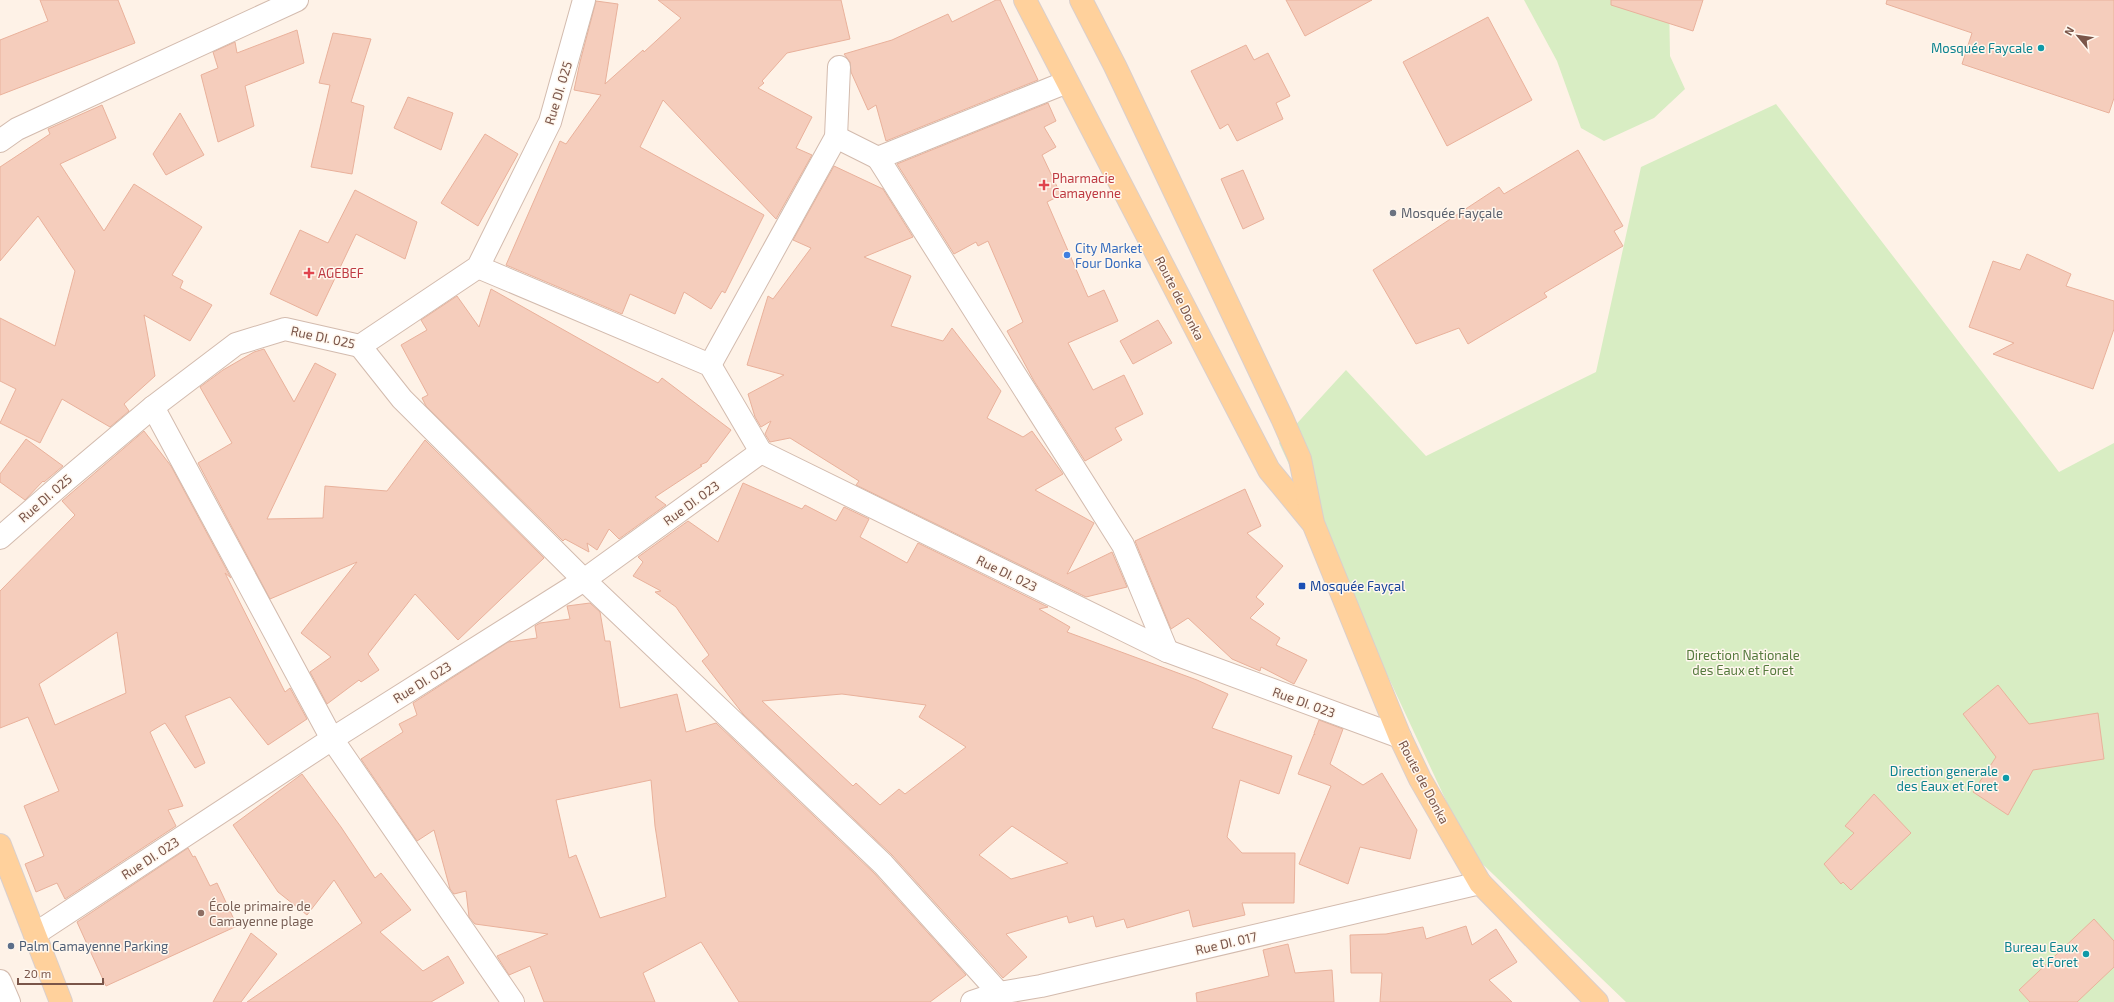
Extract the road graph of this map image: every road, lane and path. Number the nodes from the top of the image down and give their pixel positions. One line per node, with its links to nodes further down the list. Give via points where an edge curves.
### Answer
1 (297, 0): 8 (street, via 18,129)
2 (584, 0): 10 (street, Rue DI. 025, via 550,122)
3 (1025, 0): 6 (main road, Route de Donka)
4 (1081, 0): 15 (main road, Route de Donka, via 1115,66 1282,418 1300,459)
5 (839, 67): 7 (street)
6 (1068, 82): 9 (street); 15 (main road, Route de Donka, via 1269,470)
7 (836, 137): 9 (street); 12 (street)
8 (0, 141)
9 (878, 158): 18 (street, via 1123,546)
10 (478, 267): 11 (street, Rue DI. 025); 12 (street)
11 (360, 346): 13 (street, Rue DI. 025, via 285,329 236,344); 17 (street, via 402,399)
12 (710, 365): 14 (street)
13 (153, 407): 16 (street, Rue DI. 025); 20 (street)
14 (761, 452): 17 (street, Rue DI. 023); 18 (street, Rue DI. 023)
15 (1313, 523): 19 (main road, Route de Donka)
16 (0, 538)
17 (584, 580): 20 (street, Rue DI. 023); 25 (street, via 883,864)
18 (1167, 651): 19 (street, Rue DI. 023)
19 (1400, 737): 22 (main road, Route de Donka, via 1420,779)
20 (332, 738): 23 (street, Rue DI. 023); 29 (street)
21 (0, 845): 23 (main road)
22 (1480, 883): 26 (street, Rue DI. 017); 31 (main road, Route de Donka)
23 (35, 934): 28 (main road)
24 (0, 981): 27 (street)
25 (999, 993): 26 (street, Rue DI. 017); 30 (street, Rue DI. 017)
26 (1043, 994)
27 (9, 1002)
28 (61, 1002)
29 (513, 1002)
30 (972, 1002)
31 (1597, 1002)

